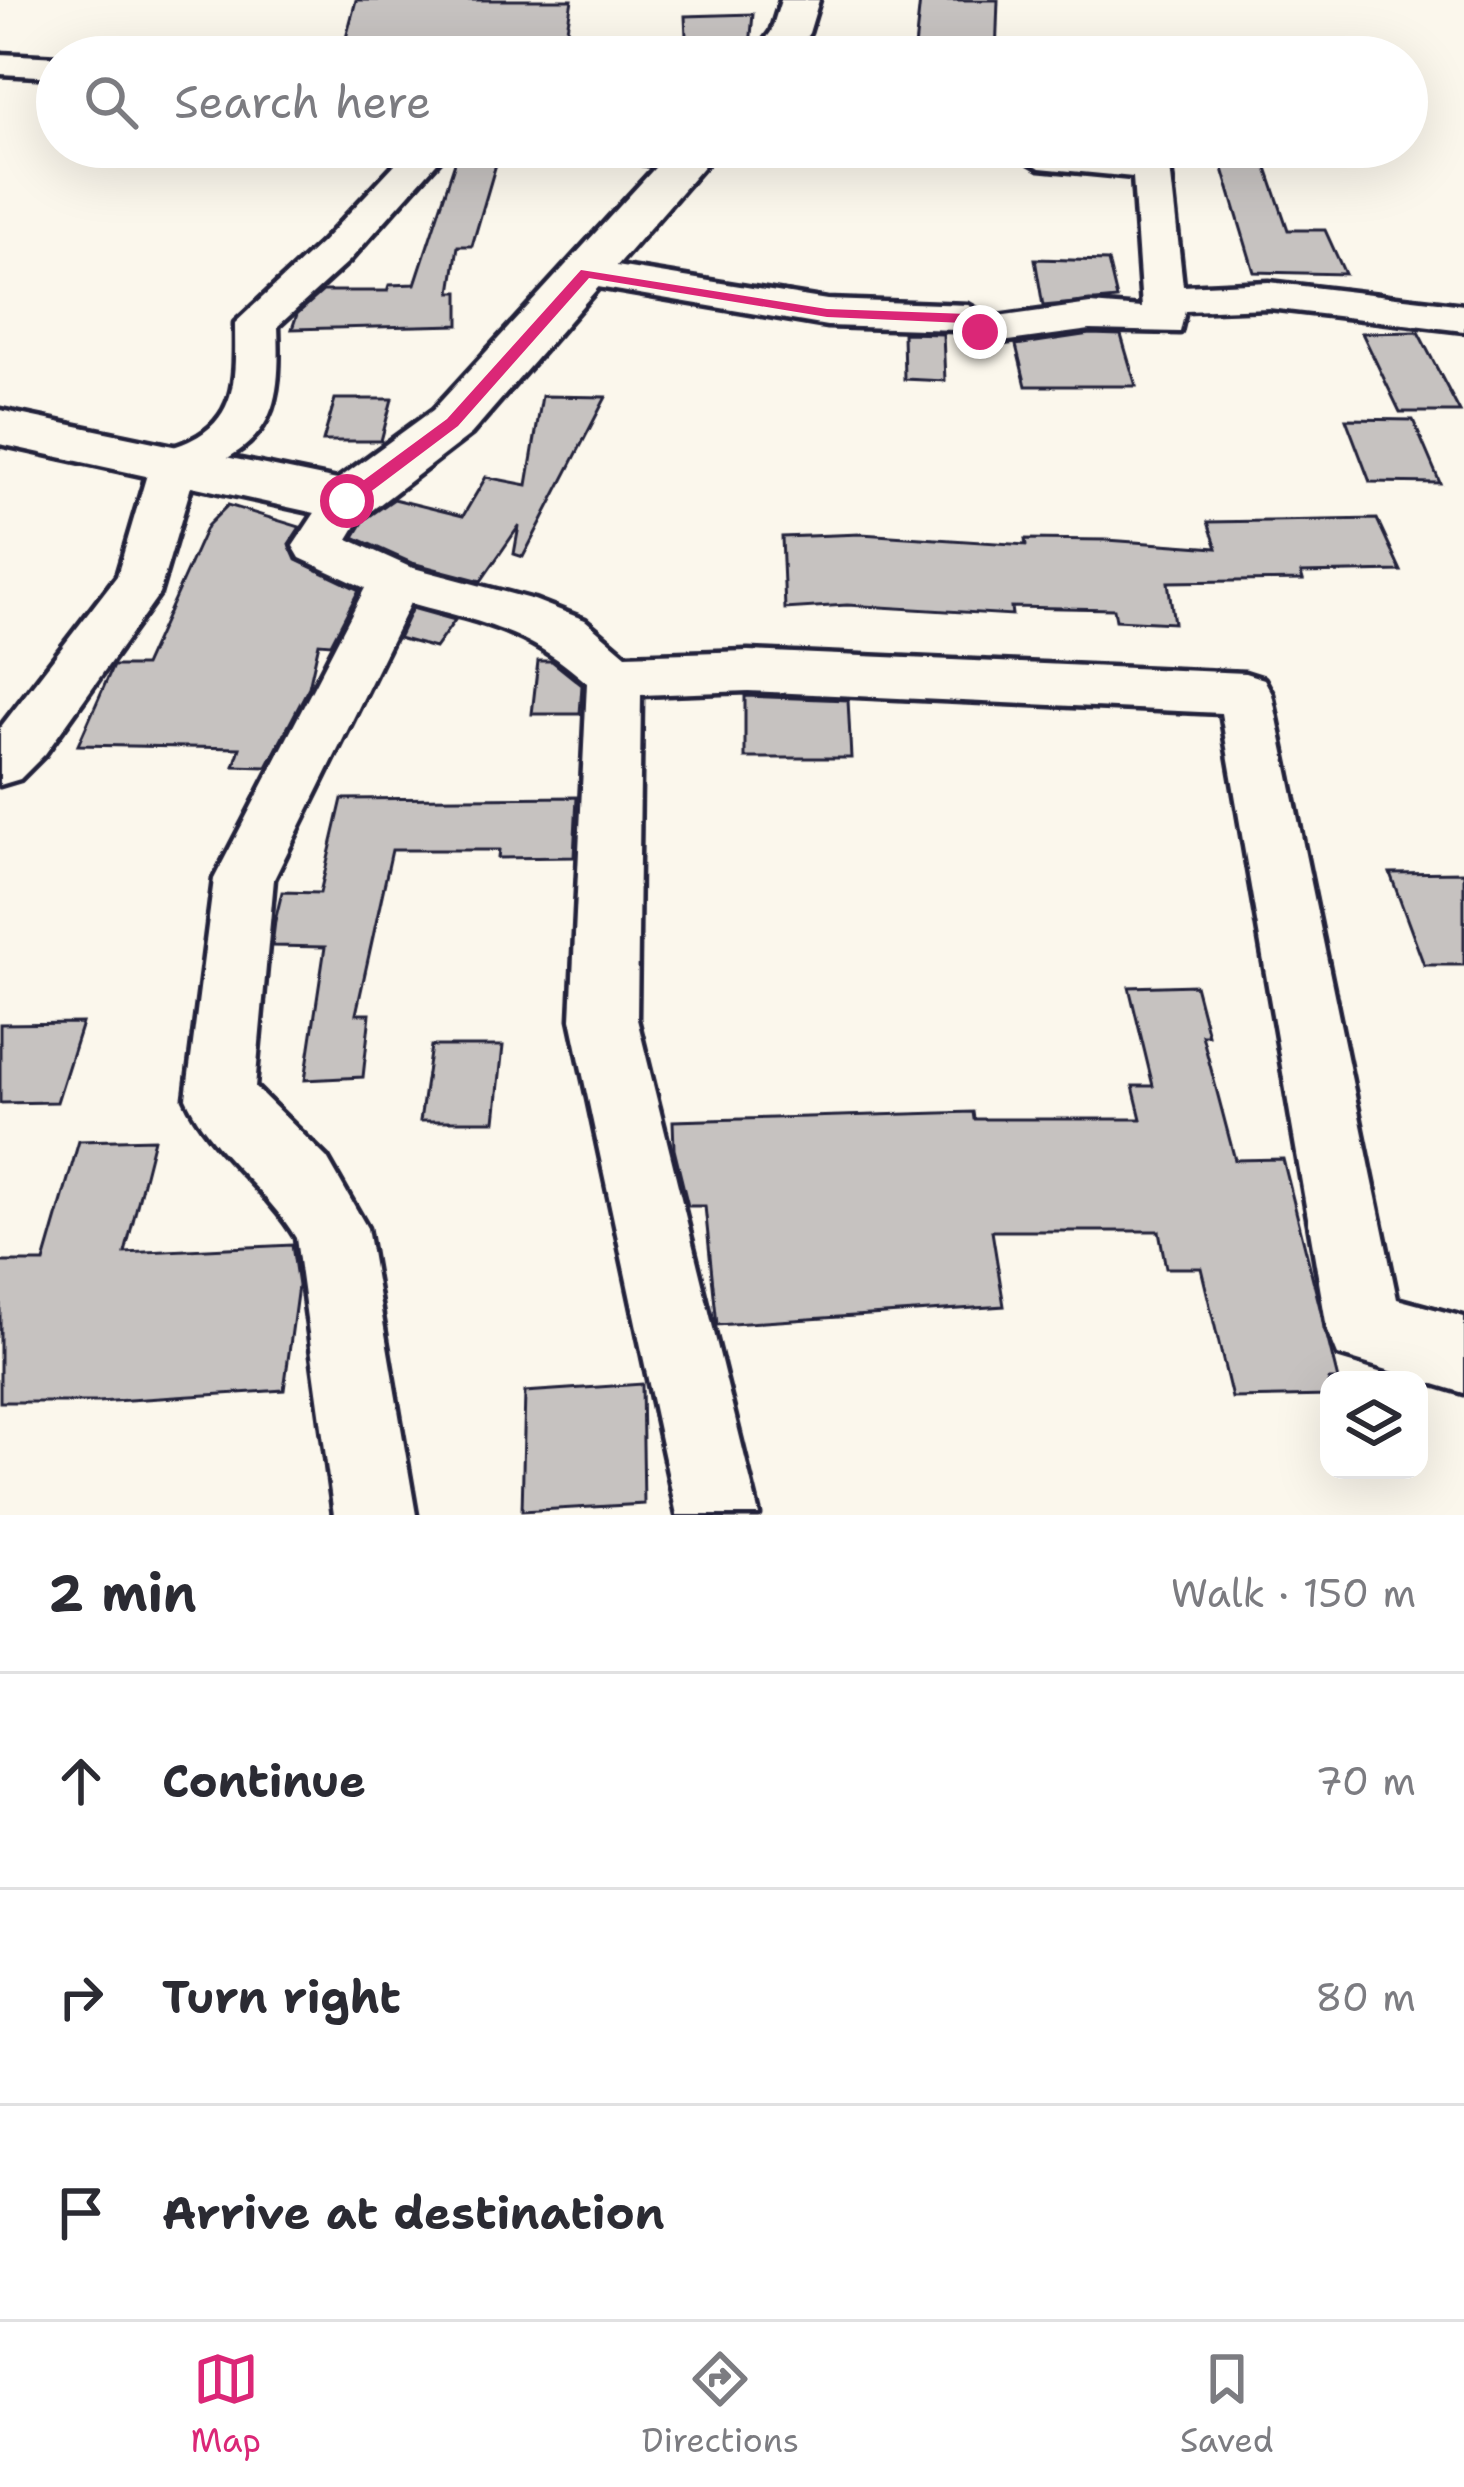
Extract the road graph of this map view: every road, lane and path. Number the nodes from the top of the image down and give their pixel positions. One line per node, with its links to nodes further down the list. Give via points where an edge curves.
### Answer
1 (800, 0): 2 (street)
2 (788, 36)
3 (0, 64): 4 (street)
4 (36, 66)
5 (413, 168): 12 (street, via 256,323 258,398 225,447)
6 (680, 168): 8 (street)
7 (1151, 168): 9 (street)
8 (586, 273): 9 (street, via 827,313 968,318 980,332 1090,317 1165,323); 13 (street, via 452,422)
9 (1163, 299): 10 (street, via 1269,296)
10 (1464, 318)
11 (0, 427): 12 (street)
12 (174, 464): 13 (street); 16 (street, via 141,581)
13 (347, 501): 14 (street, via 318,546)
14 (395, 581): 15 (street, via 566,634); 18 (street, via 244,879 220,1098 302,1182 331,1228)
15 (614, 676): 17 (street, via 748,671 1245,694 1365,1328); 19 (street, via 604,1019)
16 (0, 763)
17 (1464, 1355)
18 (375, 1515)
19 (718, 1515)

